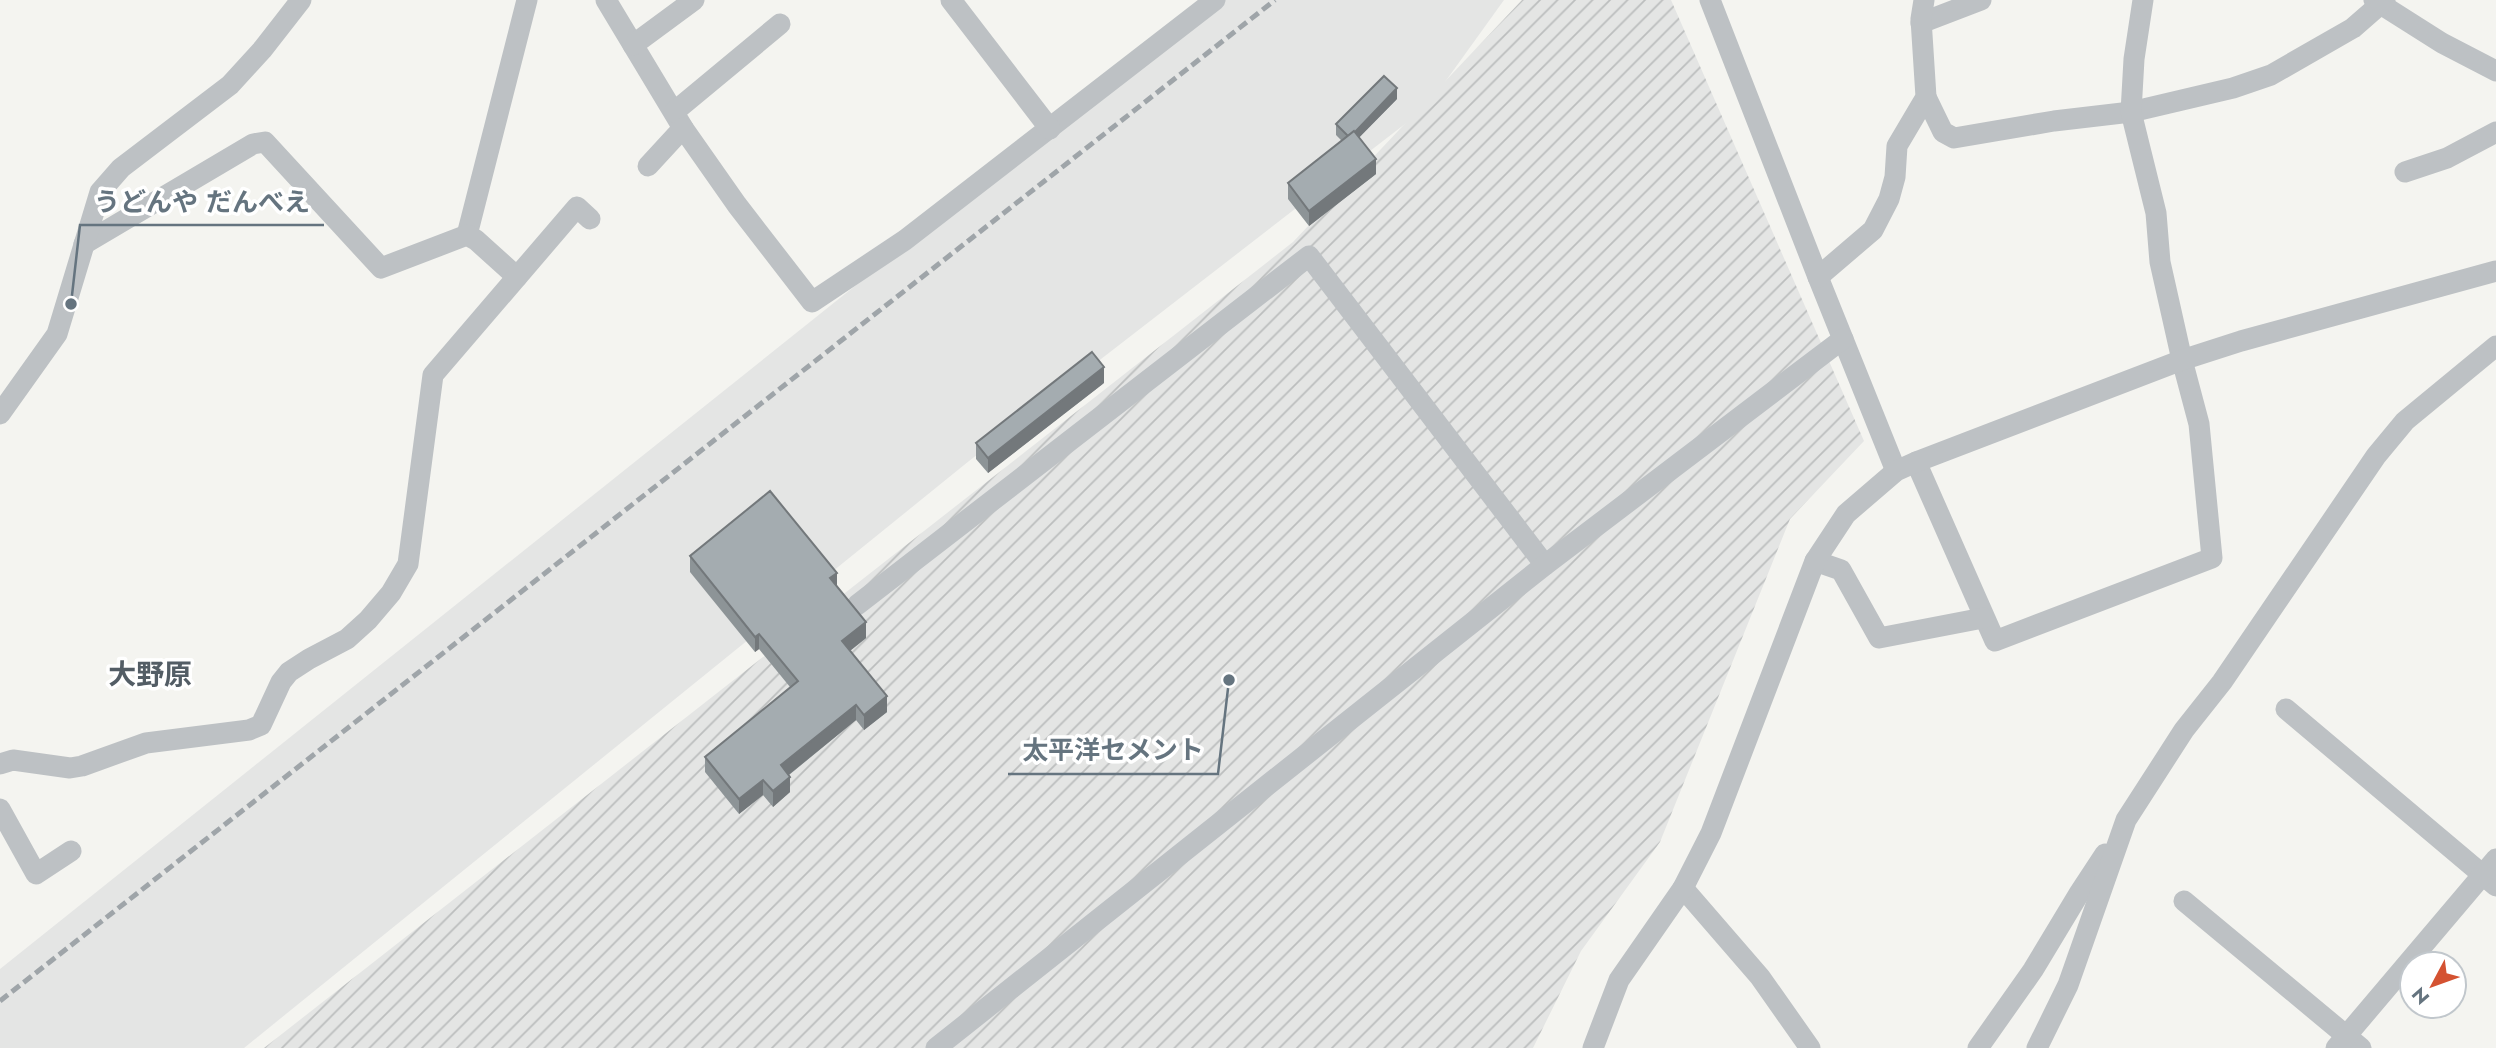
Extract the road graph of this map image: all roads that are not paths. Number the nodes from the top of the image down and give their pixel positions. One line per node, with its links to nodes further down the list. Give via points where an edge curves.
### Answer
1 (301, 0): 25 (street, via 230,85 121,168 100,192)
2 (527, 0): 24 (street)
3 (606, 0): 14 (street)
4 (694, 0): 14 (street)
5 (951, 0): 19 (street)
6 (1215, 0): 19 (street)
7 (1710, 0): 28 (street)
8 (1924, 0): 12 (street)
9 (1981, 0): 12 (street)
10 (2143, 0): 17 (street)
11 (2380, 2): 15 (street, via 2442,44); 17 (street, via 2353,28 2271,75)
12 (1921, 23): 16 (street)
13 (780, 24): 18 (street)
14 (634, 45): 18 (street)
15 (2496, 71)
16 (1926, 97): 17 (street, via 1943,132 1954,138); 28 (street, via 1897,146 1889,200 1872,230)
17 (2131, 112): 31 (street, via 2156,213 2160,262)
18 (679, 120): 19 (street, via 812,302 905,240); 21 (street)
19 (1050, 128)
20 (2496, 132): 22 (street, via 2447,158)
21 (648, 166)
22 (2405, 172)
23 (590, 219): 27 (street, via 578,207)
24 (467, 235): 25 (street, via 381,268 265,142 253,144); 27 (street)
25 (84, 244): 32 (street, via 57,334)
26 (2496, 271): 31 (street)
27 (517, 277): 40 (street, via 433,375 408,564 368,620 347,639 289,672 261,725 146,743 69,768 13,760)
28 (1818, 277): 29 (street)
29 (1843, 339): 34 (street); 36 (street)
30 (2496, 346): 42 (street, via 2405,421 2376,456 2222,682 2184,730)
31 (2182, 360): 33 (street); 38 (street, via 2199,424 2212,558 1995,641)
32 (0, 414)
33 (1916, 462): 34 (street); 38 (street)
34 (1896, 471): 35 (street, via 1846,514)
35 (1815, 561): 38 (street, via 1841,570 1879,638); 45 (street, via 1712,833)
36 (1545, 565): 37 (street, via 1309,256); 48 (street)
37 (857, 605)
38 (1983, 618)
39 (2286, 709): 44 (street)
40 (0, 764)
41 (0, 809): 43 (street, via 36,874)
42 (2120, 832): 51 (street, via 2034,970); 52 (street, via 2068,985)
43 (71, 851)
44 (2491, 873): 47 (street)
45 (1683, 888): 49 (street, via 1619,980); 50 (street, via 1760,977)
46 (2184, 901): 47 (street)
47 (2348, 1044)
48 (936, 1048)
49 (1593, 1048)
50 (1810, 1048)
51 (1978, 1048)
52 (2037, 1048)

